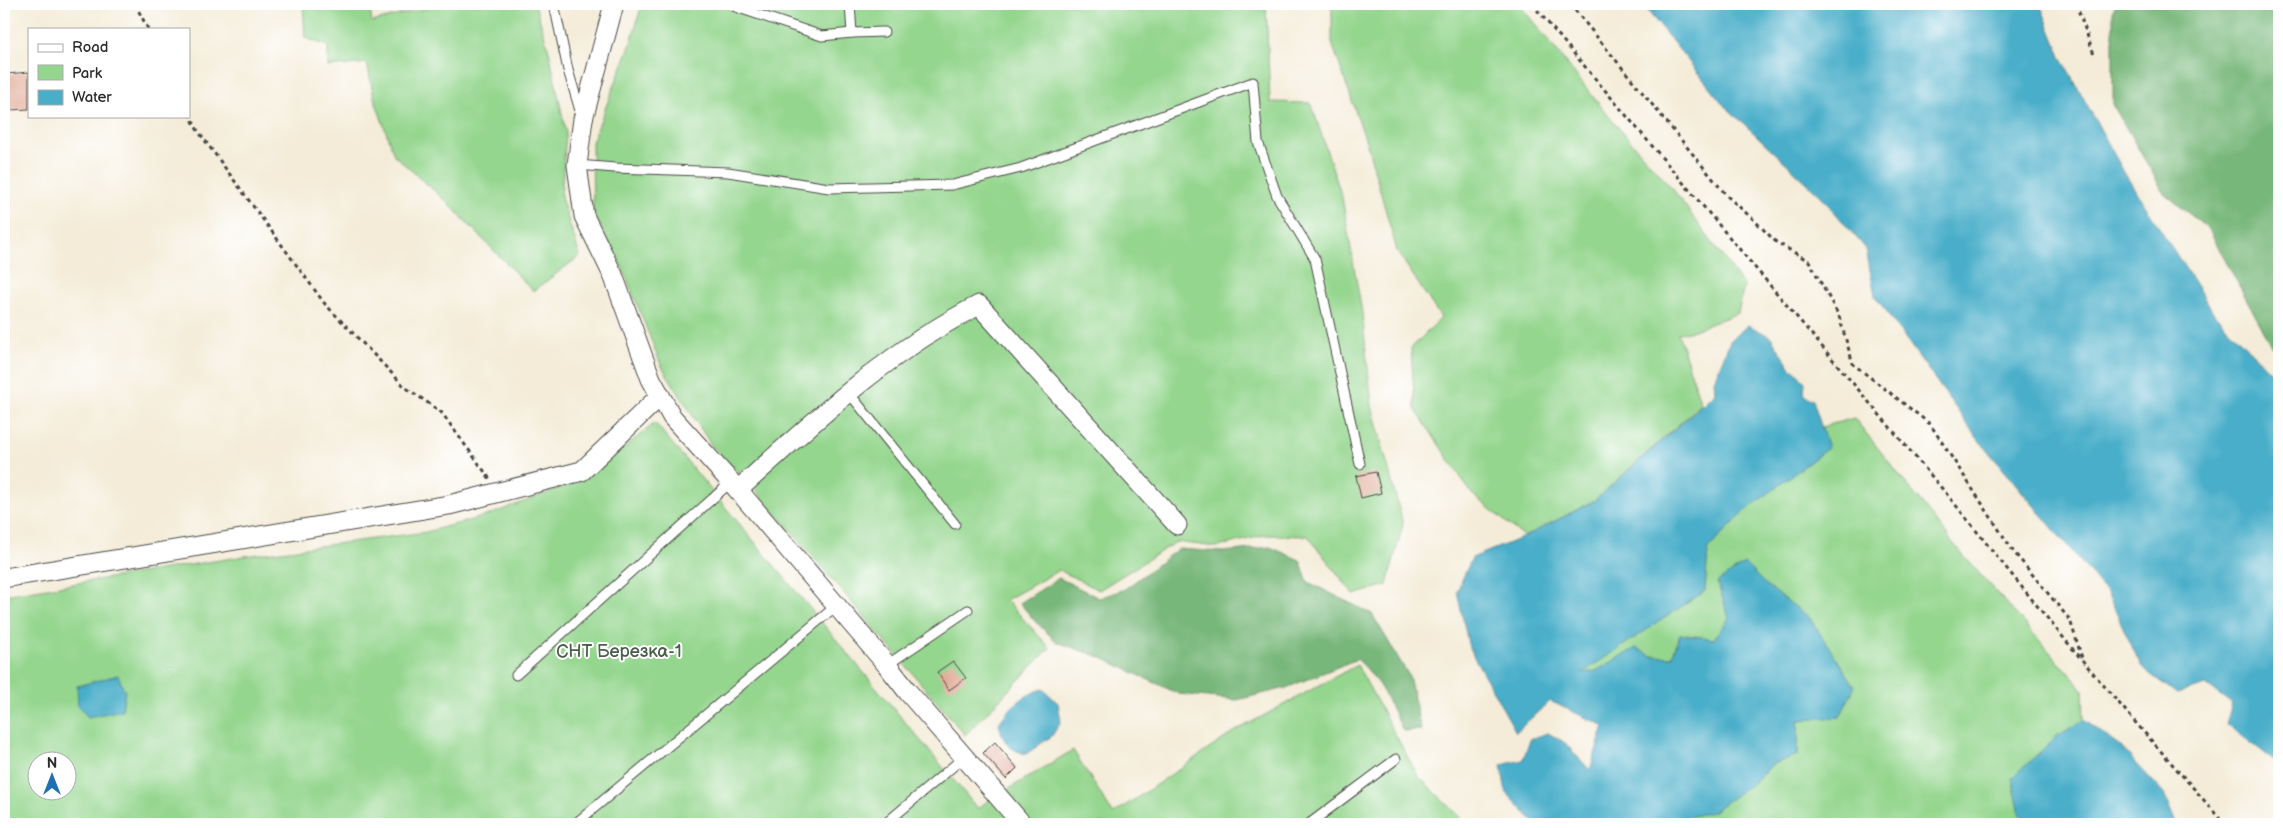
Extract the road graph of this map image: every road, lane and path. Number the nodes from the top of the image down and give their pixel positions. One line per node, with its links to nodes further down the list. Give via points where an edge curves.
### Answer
1 (135, 4): 9 (path)
2 (554, 4): 14 (lane, via 568,70)
3 (614, 4): 14 (street)
4 (850, 4): 11 (lane)
5 (1532, 4): 26 (path, via 1950,498)
6 (1570, 4): 26 (path, via 1727,196 1776,242 1809,261 1839,316 1853,364 1930,424 2013,551 2070,620)
7 (2076, 4): 12 (path)
8 (733, 6): 11 (lane, via 822,36)
9 (147, 28)
10 (884, 32): 11 (lane)
11 (852, 33)
12 (2094, 54)
13 (190, 115): 20 (path, via 198,131 325,304 405,387 441,412)
14 (583, 119): 15 (street)
15 (577, 165): 17 (street, via 584,216 613,275); 18 (lane, via 728,172 828,188 952,185 1021,168 1253,82 1258,142 1277,196 1315,259)
16 (849, 393): 19 (street); 21 (lane); 22 (street, via 909,346 979,305)
17 (660, 396): 19 (street, via 672,417); 20 (street, via 582,471)
18 (1360, 464)
19 (735, 486): 24 (street); 28 (lane)
20 (500, 493): 23 (street, via 449,505)
21 (955, 524)
22 (1177, 525)
23 (4, 578)
24 (836, 606): 27 (street); 31 (lane)
25 (968, 610): 27 (lane)
26 (2083, 661): 35 (path)
27 (887, 665): 29 (street)
28 (516, 675)
29 (964, 757): 32 (lane); 33 (street)
30 (1396, 759): 34 (lane)
31 (575, 824)
32 (885, 824)
33 (1022, 824)
34 (1309, 824)
35 (2224, 824)

